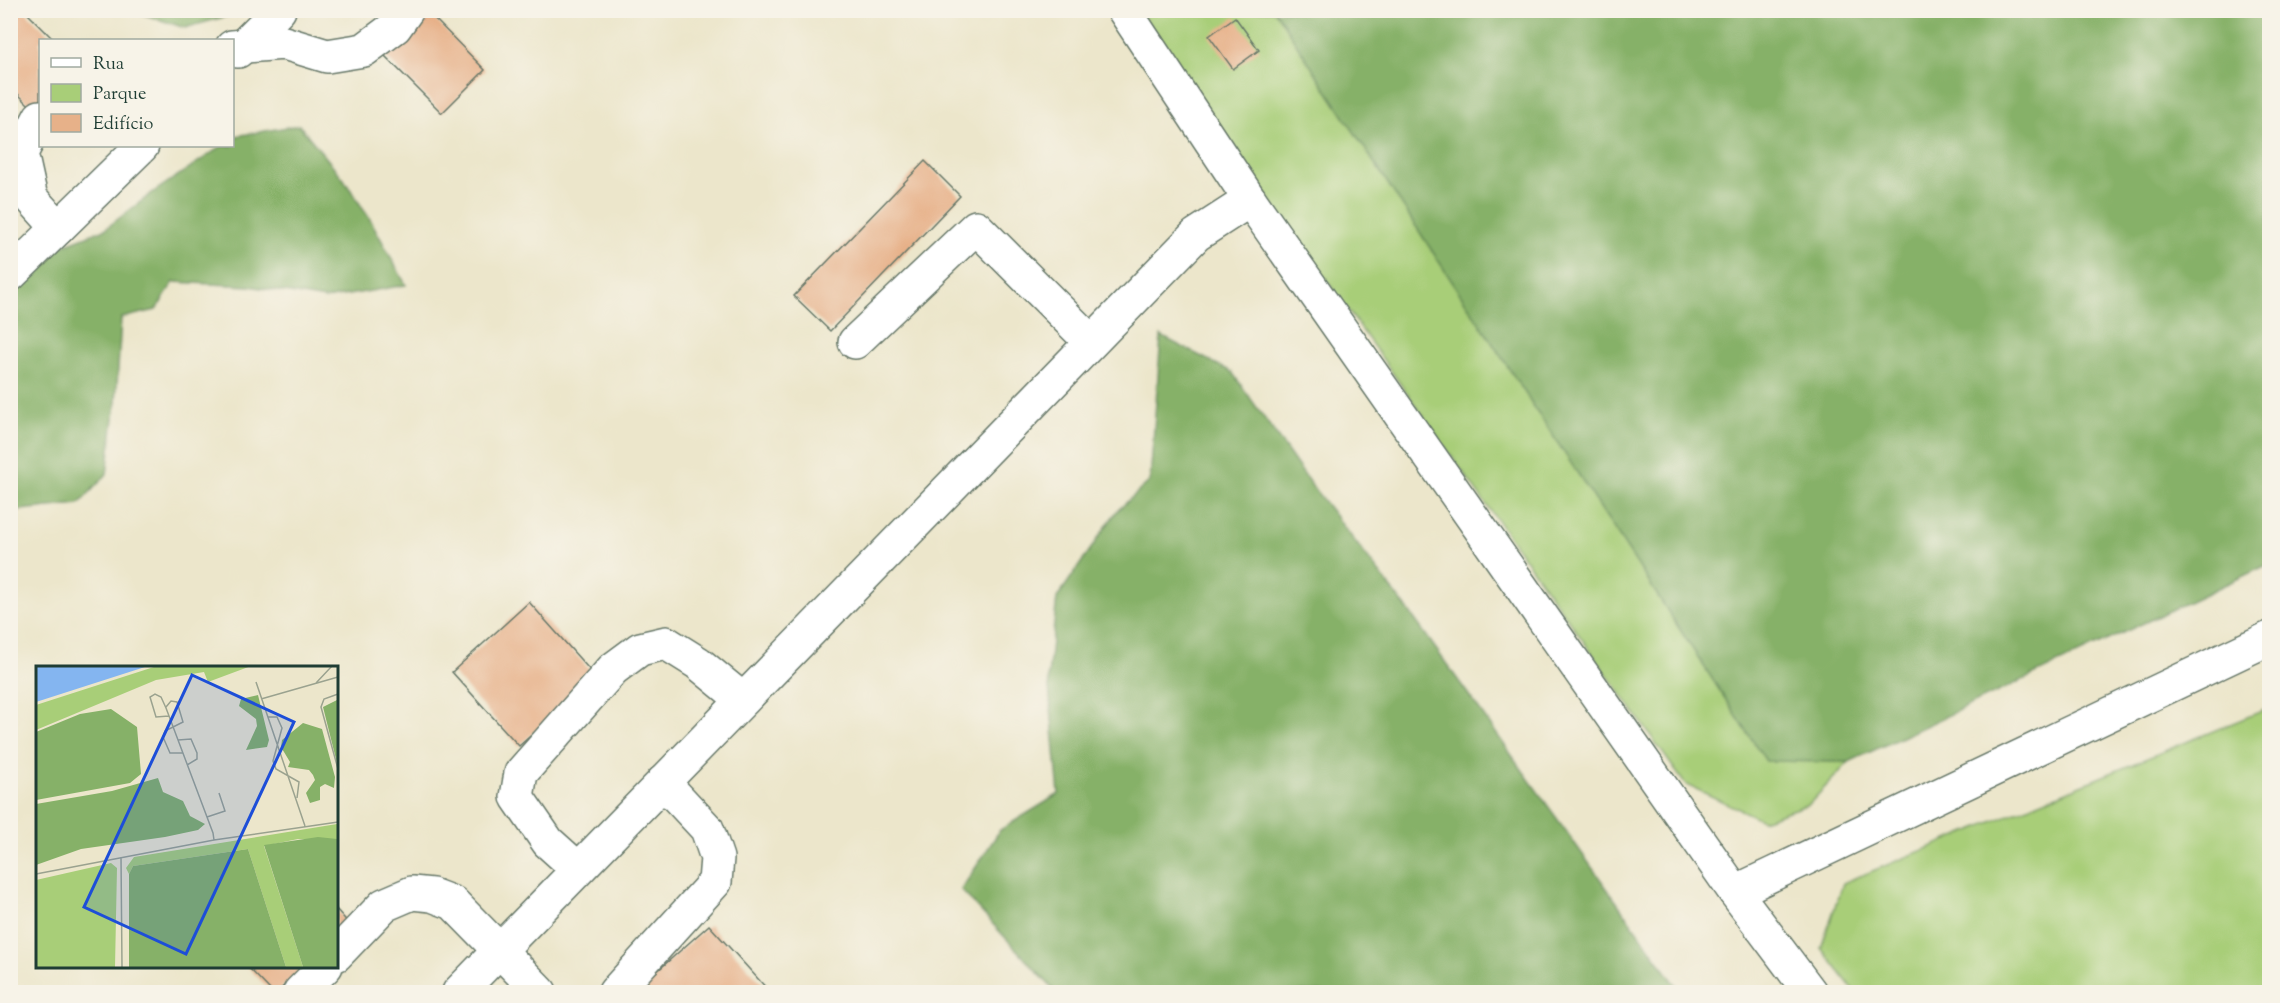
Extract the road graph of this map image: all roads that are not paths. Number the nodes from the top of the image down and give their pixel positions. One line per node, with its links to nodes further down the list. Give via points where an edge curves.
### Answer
1 (279, 10): 4 (street)
2 (407, 10): 4 (street, via 395,27 364,50 327,56 284,43)
3 (1124, 10): 7 (street)
4 (236, 49)
5 (39, 119): 8 (street, via 21,153 30,198)
6 (141, 147): 8 (street)
7 (1250, 200): 11 (street, via 1196,234); 16 (street)
8 (58, 228): 9 (street)
9 (10, 275)
10 (855, 342): 11 (street, via 976,226)
11 (1091, 342): 13 (street)
12 (2270, 638): 16 (street)
13 (743, 700): 14 (street); 15 (street, via 666,643 640,649 613,669 521,773 517,797 548,842)
14 (663, 782): 15 (street); 23 (street, via 707,829 717,858 715,882)
15 (578, 869): 17 (street)
16 (1735, 892): 24 (street)
17 (498, 952): 18 (street, via 453,903 412,893 384,905); 21 (street); 22 (street)
18 (338, 953)
19 (325, 967): 20 (street)
20 (300, 993)
21 (459, 993)
22 (540, 993)
23 (615, 993)
24 (1810, 993)

